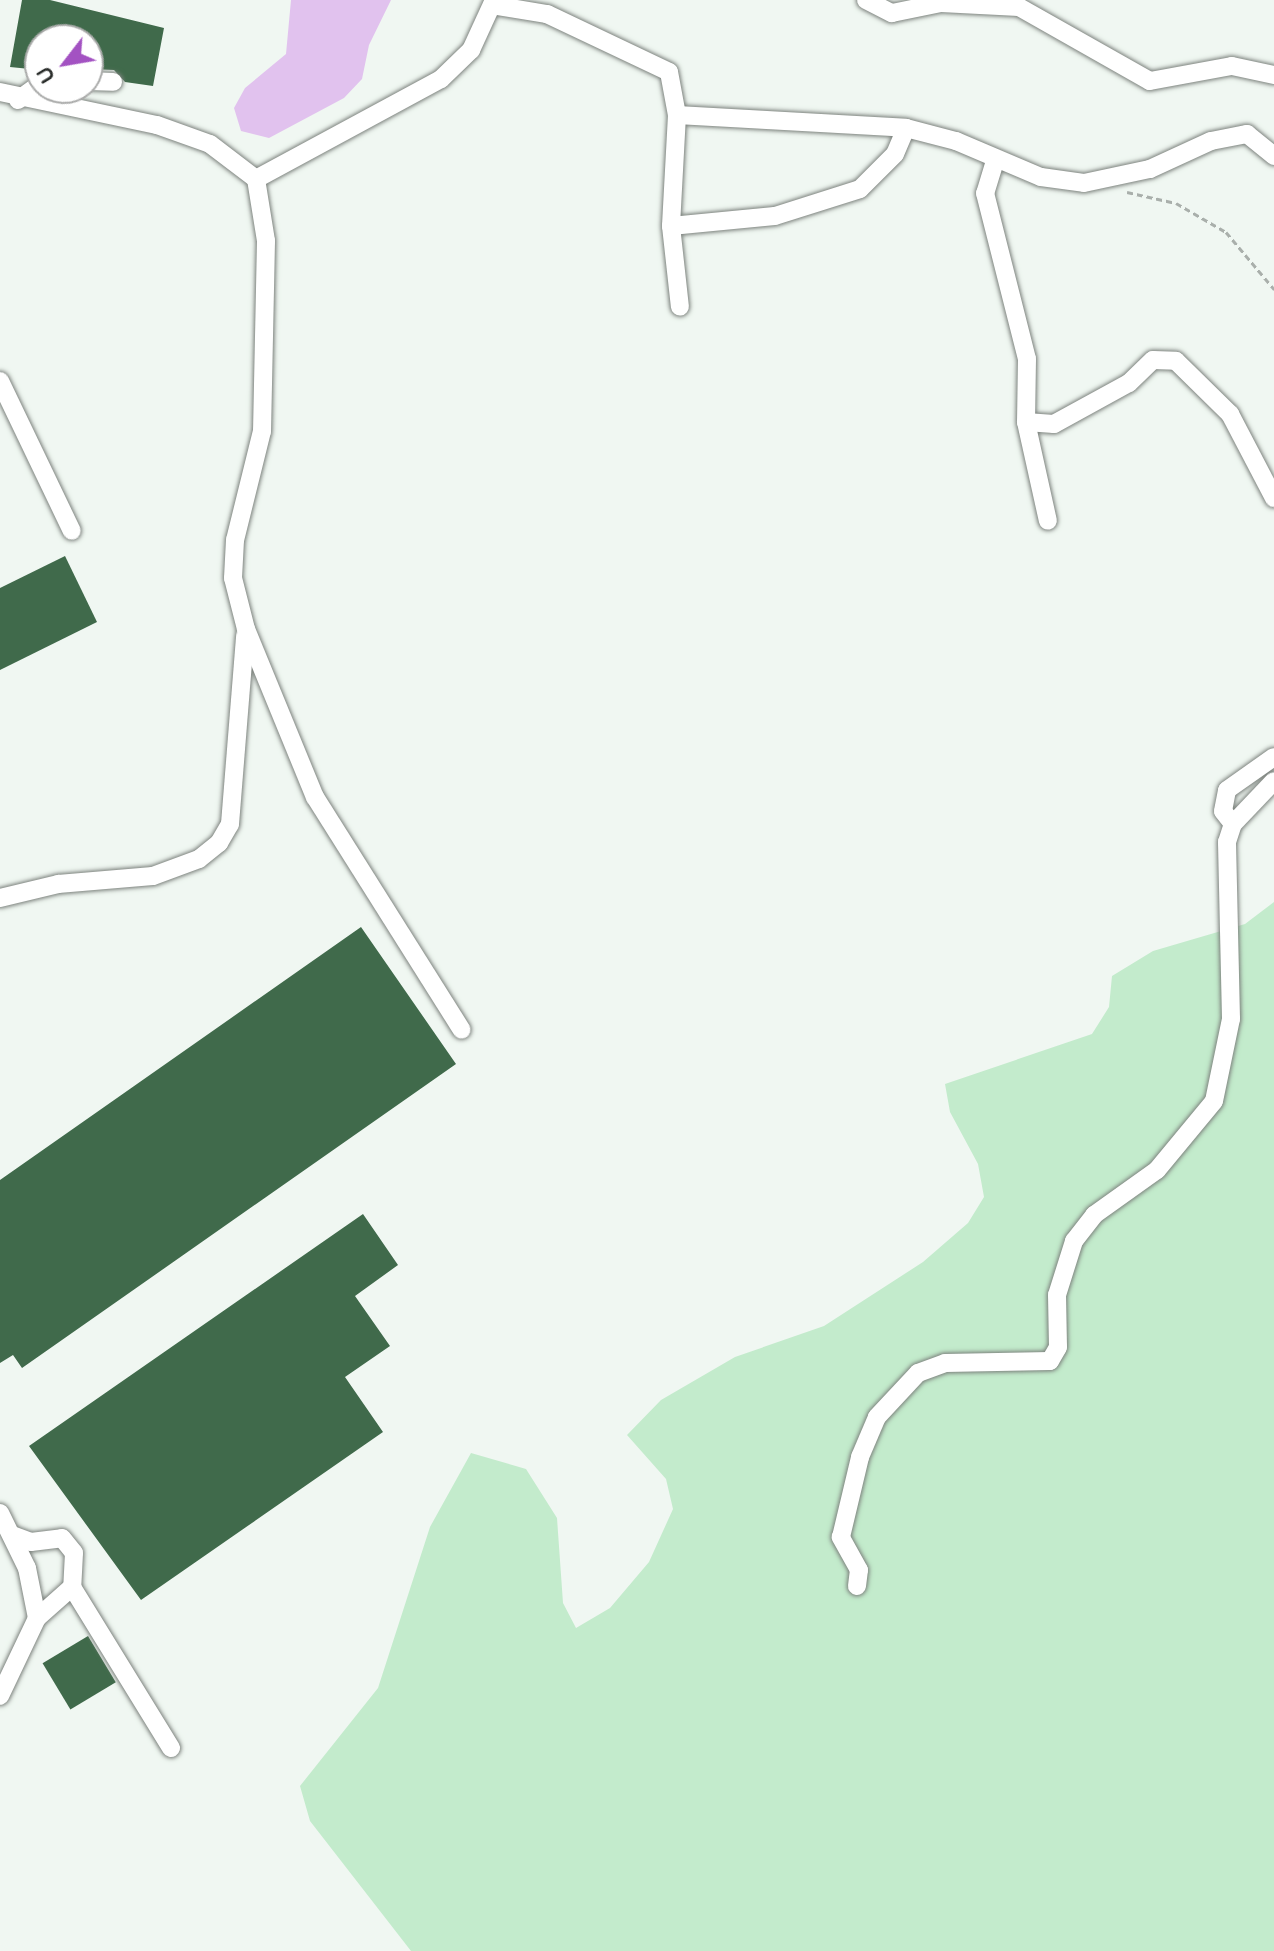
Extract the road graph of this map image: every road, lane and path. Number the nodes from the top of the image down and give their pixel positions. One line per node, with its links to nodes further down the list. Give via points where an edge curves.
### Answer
1 (866, 0): 3 (street, via 892,13 941,3 1019,7 1150,81 1232,66)
2 (493, 3): 9 (street, via 547,14 669,72); 13 (street, via 471,50 441,79)
3 (1274, 75)
4 (104, 82): 5 (street)
5 (113, 82)
6 (0, 92): 8 (street)
7 (24, 96): 8 (street)
8 (18, 100): 13 (street, via 157,125 210,144)
9 (677, 115): 10 (street); 15 (street)
10 (906, 128): 12 (street, via 956,141); 15 (street, via 895,154 860,189 775,216)
11 (1274, 156): 12 (street, via 1247,134 1211,141 1150,169 1084,183)
12 (995, 161): 19 (street, via 985,193 1027,359)
13 (256, 179): 23 (street, via 266,241 262,431 235,540 233,578)
14 (1115, 190): 16 (path, via 1176,203 1226,232)
15 (671, 226): 17 (street)
16 (1274, 289)
17 (680, 307)
18 (0, 381): 22 (street)
19 (1026, 422): 20 (street, via 1054,424 1129,383 1153,360 1176,361 1230,414); 21 (street)
20 (1274, 498)
21 (1048, 521)
22 (72, 531)
23 (246, 629): 27 (street, via 230,824 219,843 199,859 153,876 58,884); 28 (street, via 315,797)
24 (1274, 757): 26 (street, via 1227,790 1223,811)
25 (1274, 781): 26 (street)
26 (1233, 824): 31 (street, via 1226,956 1231,1019 1214,1101 1157,1170 1094,1215 1074,1241 1057,1295 1058,1347 1050,1361 945,1363 918,1373 877,1417 860,1457 841,1537 859,1570)
27 (0, 898)
28 (462, 1030)
29 (0, 1513): 30 (street)
30 (12, 1535): 32 (street, via 71,1543); 33 (street, via 37,1597)
31 (857, 1586)
32 (72, 1587): 33 (street); 35 (street)
33 (37, 1618): 34 (street)
34 (0, 1696)
35 (171, 1748)

